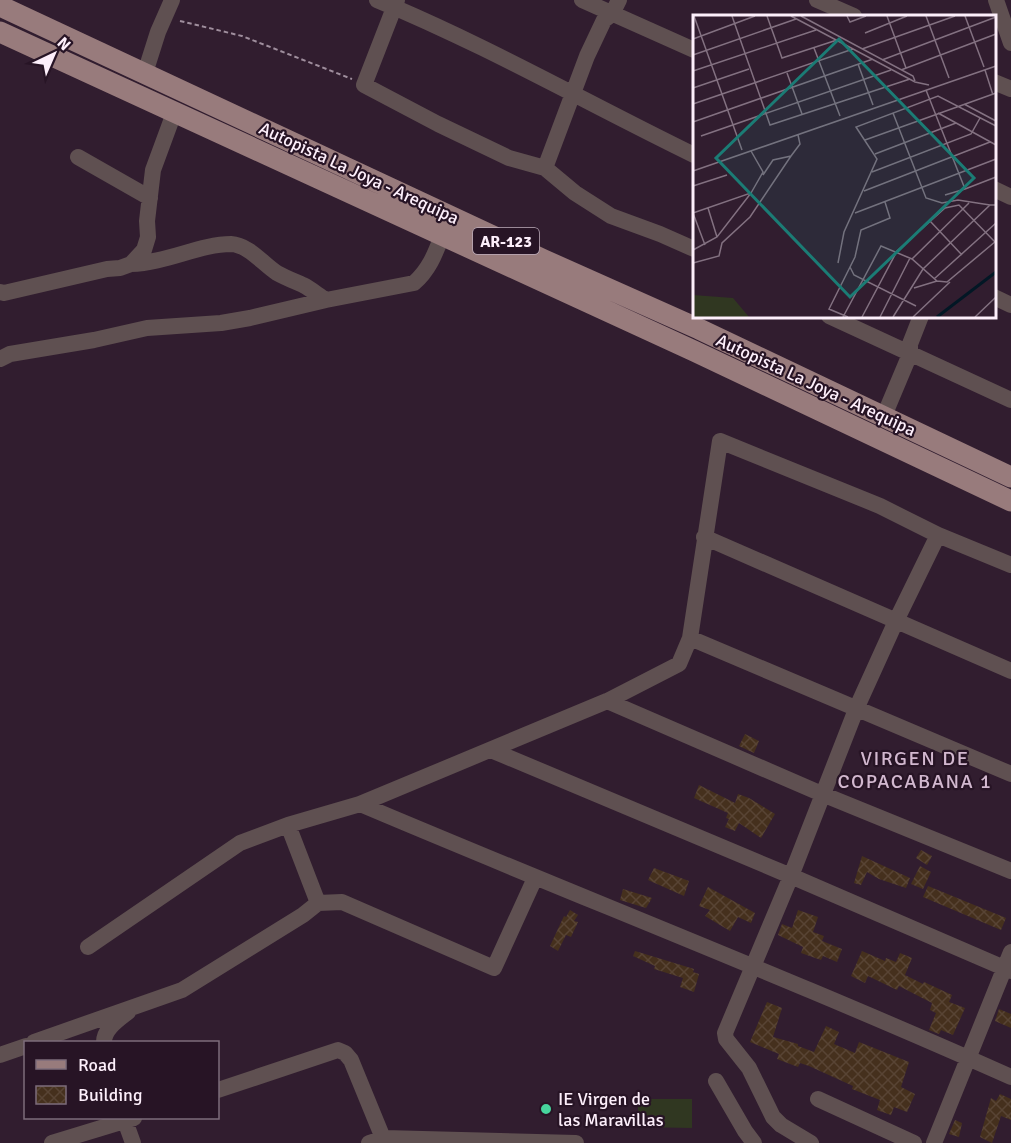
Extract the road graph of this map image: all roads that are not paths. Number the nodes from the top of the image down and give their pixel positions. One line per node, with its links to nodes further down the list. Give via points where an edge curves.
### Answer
1 (377, 0): 5 (street)
2 (582, 0): 7 (street)
3 (817, 0): 9 (street)
4 (996, 0): 11 (street)
5 (395, 3): 16 (street); 20 (street, via 364,85 509,158)
6 (0, 6): 13 (main road, Autopista La Joya - Arequipa / AR-123)
7 (615, 7): 12 (street); 16 (street, via 604,20)
8 (169, 8): 13 (street)
9 (843, 11)
10 (0, 32): 17 (main road, Autopista La Joya - Arequipa / AR-123)
11 (1011, 43)
12 (693, 49)
13 (145, 73): 33 (main road, Autopista La Joya - Arequipa / AR-123, via 533,255)
14 (996, 83): 15 (street)
15 (1011, 89)
16 (573, 94): 18 (street); 20 (street)
17 (174, 113): 23 (street, via 153,170); 24 (main road, Autopista La Joya - Arequipa / AR-123)
18 (693, 155)
19 (78, 157): 23 (street)
20 (544, 168): 25 (street, via 611,216)
21 (996, 190): 22 (street)
22 (1011, 197)
23 (150, 198): 26 (street, via 147,244)
24 (442, 236): 29 (street, via 432,262 414,283); 39 (main road, Autopista La Joya - Arequipa / AR-123)
25 (693, 249)
26 (131, 264): 27 (street); 29 (street, via 148,264 231,244)
27 (1, 293)
28 (996, 298): 30 (street)
29 (326, 300): 35 (street, via 221,323 147,328)
30 (1011, 304)
31 (833, 318): 34 (street)
32 (920, 318): 34 (street, via 909,344)
33 (701, 323): 37 (main road, Autopista La Joya - Arequipa / AR-123)
34 (910, 354): 36 (street); 37 (street)
35 (0, 359)
36 (1011, 400)
37 (884, 416): 38 (main road, Autopista La Joya - Arequipa / AR-123)
38 (1011, 477)
39 (1011, 501)
40 (938, 535): 41 (street, via 880,506 720,441); 42 (street); 43 (street)
41 (705, 537): 43 (street); 44 (street)
42 (1011, 565)
43 (896, 621): 45 (street); 47 (street)
44 (690, 638): 46 (street, via 679,664); 47 (street)
45 (1011, 671)
46 (607, 701): 48 (street); 50 (street)
47 (857, 707): 49 (street); 50 (street)
48 (491, 750): 51 (street); 54 (street)
49 (1011, 774)
50 (822, 794): 53 (street); 54 (street)
51 (360, 804): 52 (street); 55 (street)
52 (288, 825): 56 (street); 57 (street, via 240,843)
53 (1011, 871)
54 (791, 876): 58 (street); 59 (street)
55 (535, 878): 56 (street, via 494,968 342,902); 59 (street)
56 (318, 903): 60 (street, via 182,990)
57 (88, 947)
58 (1009, 963): 65 (street)
59 (753, 966): 65 (street); 77 (street, via 725,1033 726,1039 755,1078 773,1117)
60 (136, 1005): 61 (street); 62 (street, via 115,1023)
61 (37, 1041)
62 (104, 1041)
63 (24, 1047): 64 (street)
64 (0, 1055)
65 (969, 1058): 66 (street); 79 (street)
66 (1011, 1077)
67 (716, 1081): 76 (street)
68 (219, 1090): 72 (street, via 338,1050 351,1060)
69 (818, 1099): 78 (street)
70 (125, 1119): 73 (street)
71 (128, 1119): 74 (street)
72 (379, 1141): 75 (street)
73 (52, 1143)
74 (133, 1143)
75 (576, 1143)
76 (754, 1143)
77 (811, 1143)
78 (914, 1143)
79 (934, 1143)

